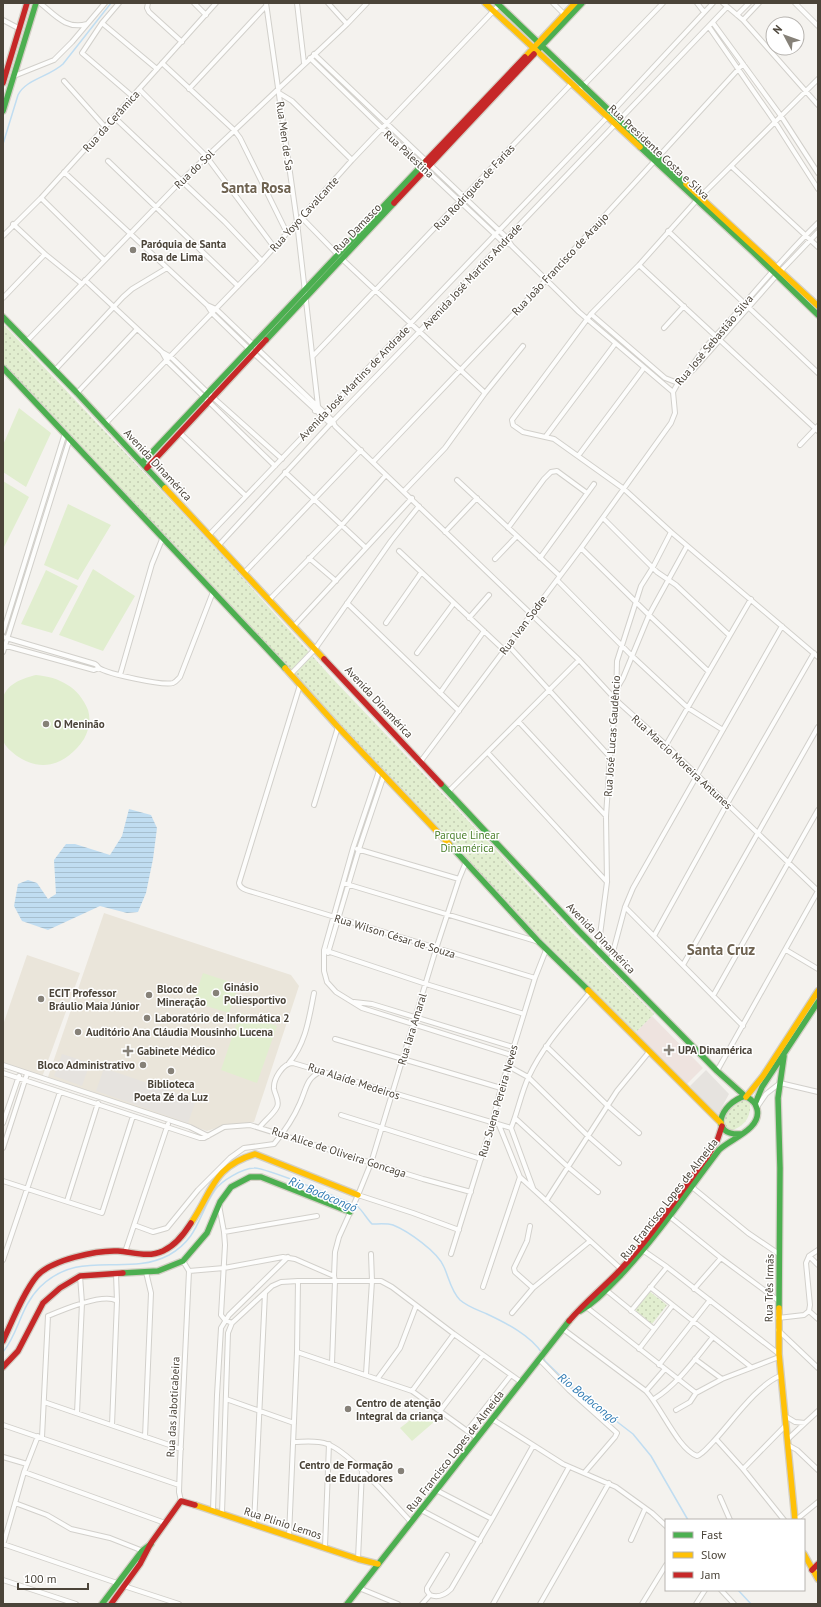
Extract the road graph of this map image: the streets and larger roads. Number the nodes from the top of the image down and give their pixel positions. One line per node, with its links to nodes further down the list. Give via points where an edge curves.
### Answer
1 (27, 3): 39 (street)
2 (36, 3): 50 (street)
3 (40, 3): 35 (street, via 67,24)
4 (104, 3): 35 (street)
5 (119, 3): 33 (street)
6 (148, 3): 40 (street, via 147,8 153,16)
7 (194, 3): 28 (street)
8 (216, 3): 28 (street, Rua da Cerâmica)
9 (297, 3): 46 (street)
10 (328, 3): 36 (street)
11 (367, 3): 36 (street, Rua do Sol)
12 (485, 3): 26 (street, Rua Presidente Costa e Silva)
13 (553, 3): 30 (street)
14 (576, 3): 30 (street, Rua Damasco)
15 (582, 3): 30 (street, Rua Damasco)
16 (663, 3): 55 (street)
17 (697, 3): 27 (street)
18 (712, 3): 27 (street, Avenida José Martins de Andrade)
19 (723, 3): 25 (street)
20 (749, 3): 29 (street)
21 (759, 3): 32 (street)
22 (795, 3): 37 (street)
23 (266, 4): 56 (street, Rua Men de Sa); 58 (street)
24 (499, 4): 26 (street, Rua Yoyo Cavalcante); 41 (street, Rua Presidente Costa e Silva)
25 (727, 6): 29 (street); 34 (street, Avenida José Martins Andrade)
26 (494, 11): 42 (street, Rua Presidente Costa e Silva); 71 (street, Rua Yoyo Cavalcante)
27 (704, 12): 65 (street, Avenida José Martins de Andrade)
28 (206, 15): 40 (street, Rua da Cerâmica)
29 (737, 15): 32 (street)
30 (566, 16): 41 (street, Rua Damasco)
31 (3, 20): 39 (street)
32 (743, 20): 60 (street)
33 (102, 23): 48 (street); 62 (street, via 82,53)
34 (713, 23): 38 (street, Avenida José Martins Andrade); 47 (street)
35 (87, 24): 50 (street, via 54,60)
36 (347, 24): 43 (street, Rua do Sol)
37 (818, 26)
38 (708, 28): 49 (street); 69 (street, Avenida José Martins Andrade)
39 (20, 29): 53 (street)
40 (182, 42): 45 (street, Rua da Cerâmica)
41 (540, 44): 42 (street, Rua Damasco); 55 (street, Rua Presidente Costa e Silva)
42 (535, 49): 54 (street, Rua Presidente Costa e Silva); 80 (street, Rua Damasco)
43 (314, 54): 44 (street, Rua do Sol); 71 (street, Rua Palestina)
44 (310, 58): 46 (street, Rua do Sol); 74 (street, Rua Palestina)
45 (162, 63): 48 (street, Rua da Cerâmica); 58 (street)
46 (304, 63): 56 (street, Rua do Sol)
47 (743, 64): 49 (street, Rua João Francisco de Araujo); 66 (street)
48 (157, 69): 57 (street, Rua da Cerâmica)
49 (739, 69): 70 (street); 78 (street, Rua João Francisco de Araujo)
50 (14, 76): 64 (street)
51 (818, 79): 60 (street)
52 (64, 82): 73 (street)
53 (3, 83)
54 (572, 83): 59 (street, Rua Presidente Costa e Silva); 87 (street, Rua Rodrigues de Farias)
55 (584, 85): 59 (street); 65 (street, Rua Presidente Costa e Silva)
56 (278, 87): 61 (street, Rua Men de Sa); 75 (street, Rua do Sol)
57 (139, 89): 62 (street, Rua da Cerâmica); 76 (street)
58 (189, 89): 75 (street)
59 (579, 90): 67 (street, Rua Presidente Costa e Silva)
60 (806, 91): 63 (street); 66 (street)
61 (279, 93): 77 (street, via 292,101); 92 (street, Rua Men de Sa)
62 (132, 96): 68 (street, Rua da Cerâmica)
63 (818, 105)
64 (3, 111)
65 (612, 112): 67 (street, Avenida José Martins de Andrade); 69 (street, Rua Presidente Costa e Silva)
66 (781, 116): 70 (street); 83 (street)
67 (607, 117): 72 (street, Rua Presidente Costa e Silva); 95 (street, Avenida José Martins de Andrade)
68 (114, 118): 73 (street, Rua da Cerâmica); 84 (street)
69 (620, 120): 72 (street, Avenida José Martins Andrade); 78 (street, Rua Presidente Costa e Silva)
70 (775, 122): 81 (street); 85 (street)
71 (387, 124): 74 (street, Rua Yoyo Cavalcante); 80 (street, Rua Palestina)
72 (614, 124): 78 (street, Rua Presidente Costa e Silva); 103 (street, Avenida José Martins Andrade)
73 (105, 127): 82 (street, Rua da Cerâmica)
74 (382, 128): 77 (street, Rua Yoyo Cavalcante); 80 (street, Rua Palestina)
75 (234, 130): 76 (street, Rua do Sol); 97 (street, via 244,144)
76 (206, 156): 84 (street, Rua do Sol); 107 (street)
77 (352, 160): 91 (street, Rua Yoyo Cavalcante)
78 (656, 160): 88 (street, Rua Presidente Costa e Silva); 117 (street, Rua João Francisco de Araujo)
79 (108, 161): 90 (street)
80 (426, 165): 87 (street, Rua Palestina); 89 (street, Rua Palestina); 110 (street, Rua Damasco)
81 (731, 166): 88 (street); 102 (street)
82 (64, 172): 86 (street, Rua da Cerâmica); 99 (street)
83 (818, 173)
84 (181, 180): 90 (street, Rua do Sol); 112 (street)
85 (818, 189)
86 (41, 198): 94 (street, Rua da Cerâmica); 111 (street)
87 (465, 198): 89 (street, Rua Rodrigues de Farias); 95 (street, Rua Palestina)
88 (699, 199): 96 (street); 115 (street, Rua Presidente Costa e Silva); 116 (street, Rua Presidente Costa e Silva)
89 (461, 202): 100 (street, Rua Palestina); 122 (street, Rua Rodrigues de Farias)
90 (155, 206): 99 (street, Rua do Sol); 120 (street)
91 (301, 217): 92 (street, Rua Yoyo Cavalcante); 110 (street)
92 (297, 222): 97 (street, Rua Yoyo Cavalcante); 121 (street, Rua Men de Sa)
93 (818, 223): 102 (street, Rua José Sebastião Silva)
94 (13, 224): 101 (street, Rua da Cerâmica); 109 (street)
95 (498, 230): 100 (street, Avenida José Martins de Andrade); 103 (street, Rua Palestina)
96 (668, 231): 113 (street); 125 (street)
97 (287, 232): 107 (street, Rua Yoyo Cavalcante)
98 (818, 232): 104 (street, Rua José Sebastião Silva)
99 (129, 234): 111 (street, Rua do Sol); 114 (street)
100 (495, 234): 105 (street, Rua Palestina); 136 (street, Avenida José Martins de Andrade)
101 (3, 236)
102 (805, 236): 104 (street); 115 (street, Rua José Sebastião Silva)
103 (507, 238): 105 (street, Avenida José Martins Andrade); 106 (street, Rua Palestina)
104 (810, 240): 108 (street); 115 (street, Rua José Sebastião Silva)
105 (503, 242): 106 (street, Rua Palestina); 139 (street, Avenida José Martins Andrade)
106 (512, 246): 117 (street, Rua Palestina)
107 (274, 247): 112 (street, Rua Yoyo Cavalcante)
108 (818, 247)
109 (45, 254): 119 (street); 124 (street)
110 (340, 257): 121 (street, Rua Damasco); 122 (street); 123 (street, Rua Damasco)
111 (104, 260): 118 (street, Rua do Sol)
112 (262, 261): 120 (street, Rua Yoyo Cavalcante)
113 (639, 264): 127 (street); 134 (street)
114 (166, 268): 126 (street); 129 (street, via 132,289)
115 (779, 269): 116 (street, Rua José Sebastião Silva); 128 (street, Rua Presidente Costa e Silva)
116 (774, 274): 125 (street, Rua José Sebastião Silva); 130 (street, Rua José Sebastião Silva); 133 (street, Rua Presidente Costa e Silva)
117 (547, 279): 134 (street, Rua Palestina, via 575,308); 153 (street, Rua João Francisco de Araujo)
118 (85, 280): 119 (street, Rua do Sol); 129 (street)
119 (82, 284): 141 (street, Rua do Sol)
120 (238, 286): 131 (street, Rua Yoyo Cavalcante)
121 (305, 290): 123 (street, Rua Men de Sa); 142 (street, Rua Damasco)
122 (376, 291): 136 (street); 148 (street, Rua Rodrigues de Farias)
123 (306, 297): 146 (street, Rua Damasco); 148 (street, Rua Men de Sa)
124 (3, 298)
125 (744, 303): 130 (street); 140 (street, Rua José Sebastião Silva)
126 (207, 305): 131 (street); 132 (street)
127 (684, 306): 137 (street); 140 (street)
128 (818, 306)
129 (113, 307): 138 (street); 154 (street)
130 (748, 307): 140 (street, Rua José Sebastião Silva); 155 (street)
131 (216, 309): 132 (street, Rua Yoyo Cavalcante); 142 (street)
132 (212, 313): 145 (street); 149 (street, Rua Yoyo Cavalcante)
133 (818, 315)
134 (589, 316): 143 (street); 156 (street, via 660,374); 172 (street, via 513,418 513,425 523,432)
135 (3, 318): 141 (street, Avenida Dinamérica)
136 (411, 323): 139 (street); 166 (street, Avenida José Martins de Andrade)
137 (664, 328)
138 (137, 329): 147 (street); 159 (street)
139 (420, 331): 153 (street); 167 (street, Avenida José Martins Andrade)
140 (718, 337): 156 (street, Rua José Sebastião Silva, via 688,375); 169 (street)
141 (27, 341): 154 (street, Avenida Dinamérica)
142 (253, 344): 145 (street, Rua Damasco); 146 (street)
143 (615, 344): 151 (street); 172 (street)
144 (523, 346): 160 (street)
145 (248, 349): 146 (street); 157 (street, Rua Damasco)
146 (256, 351): 161 (street, Rua Damasco); 164 (street); 165 (street)
147 (162, 352): 149 (street); 150 (street)
148 (313, 356): 164 (street, Rua Men de Sa)
149 (171, 357): 150 (street, Rua Yoyo Cavalcante); 157 (street)
150 (167, 361): 162 (street); 168 (street, Rua Yoyo Cavalcante)
151 (644, 368): 158 (street); 176 (street)
152 (3, 369): 170 (street)
153 (460, 369): 160 (street); 178 (street, Rua João Francisco de Araujo)
154 (55, 370): 159 (street, Avenida Dinamérica)
155 (818, 373)
156 (678, 383): 158 (street, Rua José Sebastião Silva)
157 (208, 392): 161 (street); 162 (street, Rua Damasco)
158 (673, 392): 187 (street, Rua José Sebastião Silva, via 674,418)
159 (78, 393): 168 (street, Avenida Dinamérica)
160 (485, 393): 189 (street, via 445,448)
161 (213, 396): 163 (street, Rua Damasco); 177 (street)
162 (203, 397): 163 (street); 179 (street, Rua Damasco)
163 (208, 401): 171 (street, Rua Damasco); 180 (street)
164 (318, 406): 165 (street, Rua Men de Sa); 166 (street)
165 (316, 411): 166 (street)
166 (323, 415): 167 (street); 177 (street, Avenida José Martins de Andrade)
167 (331, 422): 175 (street, Rua Marcio Moreira Antunes); 182 (street, Avenida José Martins Andrade)
168 (105, 424): 179 (street, Avenida Dinamérica)
169 (817, 428): 174 (street)
170 (65, 433): 173 (street); 186 (street)
171 (180, 433): 181 (street, Rua Damasco); 191 (street)
172 (546, 436): 176 (street)
173 (70, 438): 188 (street); 203 (street)
174 (800, 445)
175 (361, 450): 178 (street, Rua Marcio Moreira Antunes); 194 (street)
176 (578, 456): 187 (street)
177 (282, 459): 180 (street, Avenida José Martins de Andrade)
178 (373, 462): 183 (street, Rua Marcio Moreira Antunes)
179 (142, 463): 181 (street, Avenida Dinamérica)
180 (275, 466): 191 (street, Avenida José Martins de Andrade)
181 (147, 468): 201 (street, Avenida Dinamérica)
182 (285, 472): 194 (street); 204 (street, Avenida José Martins Andrade)
183 (386, 475): 189 (street, Rua Marcio Moreira Antunes); 197 (street)
184 (457, 480): 193 (street)
185 (594, 484): 190 (street)
186 (48, 488): 188 (street); 232 (street)
187 (624, 489): 196 (street, Rua Ivan Sodre); 200 (street)
188 (54, 490): 235 (street)
189 (404, 491): 192 (street, Rua Marcio Moreira Antunes)
190 (587, 493): 198 (street, via 557,471 551,472); 210 (street)
191 (246, 496): 201 (street, Avenida José Martins de Andrade)
192 (412, 498): 195 (street, Rua Marcio Moreira Antunes); 206 (street)
193 (477, 498): 198 (street); 199 (street)
194 (314, 500): 197 (street); 213 (street)
195 (419, 506): 199 (street, Rua Marcio Moreira Antunes); 223 (street)
196 (603, 518): 207 (street, Rua Ivan Sodre); 212 (street)
197 (341, 526): 206 (street); 209 (street)
198 (508, 528): 202 (street)
199 (445, 532): 226 (street, Rua Marcio Moreira Antunes)
200 (671, 532): 205 (street); 212 (street, Rua José Lucas Gaudêncio)
201 (209, 535): 204 (street, Avenida Dinamérica)
202 (517, 536): 210 (street); 211 (street)
203 (163, 537): 219 (street); 252 (street, via 152,564)
204 (218, 546): 213 (street, Avenida Dinamérica)
205 (688, 546): 217 (street); 221 (street)
206 (366, 548): 218 (street)
207 (581, 548): 215 (street, Rua Ivan Sodre); 224 (street)
208 (399, 550): 214 (street)
209 (309, 558): 218 (street); 222 (street)
210 (540, 558): 215 (street)
211 (496, 559)
212 (654, 568): 217 (street); 224 (street, Rua José Lucas Gaudêncio, via 644,581)
213 (244, 573): 222 (street, Avenida Dinamérica)
214 (422, 573): 225 (street); 229 (street)
215 (560, 576): 216 (street, Rua Ivan Sodre)
216 (556, 580): 226 (street, Rua Ivan Sodre); 238 (street)
217 (669, 580): 227 (street); 234 (street)
218 (336, 581): 230 (street)
219 (212, 592): 251 (street); 252 (street, via 177,680 171,683)
220 (489, 595): 228 (street)
221 (751, 599): 231 (street); 234 (street)
222 (269, 600): 230 (street, Avenida Dinamérica)
223 (347, 603): 240 (street); 256 (street)
224 (637, 603): 227 (street); 238 (street, Rua José Lucas Gaudêncio)
225 (454, 604): 228 (street); 244 (street)
226 (531, 613): 237 (street, Rua Ivan Sodre); 248 (street, Rua Marcio Moreira Antunes)
227 (649, 615): 246 (street); 250 (street)
228 (469, 618): 233 (street)
229 (386, 623)
230 (294, 626): 240 (street, Avenida Dinamérica)
231 (782, 626): 245 (street); 263 (street)
232 (3, 632)
233 (484, 632): 241 (street); 256 (street)
234 (729, 635): 250 (street)
235 (5, 638): 236 (street); 239 (street)
236 (4, 645): 242 (street); 243 (street)
237 (508, 645): 241 (street, Rua Ivan Sodre); 254 (street)
238 (621, 645): 246 (street); 255 (street, Rua José Lucas Gaudêncio, via 617,661)
239 (33, 646): 243 (street); 249 (street, via 95,664)
240 (315, 649): 251 (street); 267 (street, Avenida Dinamérica)
241 (504, 650): 259 (street, Rua Ivan Sodre)
242 (3, 652)
243 (32, 653): 249 (street, via 94,670)
244 (417, 653)
245 (814, 653): 247 (street); 274 (street)
246 (631, 655): 255 (street); 258 (street)
247 (818, 656)
248 (579, 660): 254 (street); 257 (street, Rua Marcio Moreira Antunes)
249 (99, 668): 252 (street)
250 (708, 671): 258 (street)
251 (291, 674): 253 (street)
252 (120, 675)
253 (300, 685): 261 (street); 290 (street, Rua Wilson César de Souza, via 239,883 241,888)
254 (549, 690): 260 (street); 266 (street)
255 (616, 691): 257 (street, Rua José Lucas Gaudêncio)
256 (440, 693): 259 (street)
257 (616, 700): 264 (street, Rua Marcio Moreira Antunes); 266 (street, Rua José Lucas Gaudêncio)
258 (688, 708): 263 (street); 264 (street)
259 (459, 711): 267 (street, Rua Ivan Sodre)
260 (519, 722): 265 (street); 277 (street)
261 (338, 727): 268 (street); 275 (street)
262 (818, 727): 278 (street)
263 (723, 730): 270 (street)
264 (666, 745): 270 (street, Rua Marcio Moreira Antunes)
265 (488, 753): 271 (street); 284 (street)
266 (610, 757): 277 (street, Rua José Lucas Gaudêncio)
267 (421, 761): 271 (street, Avenida Dinamérica)
268 (379, 771): 269 (street); 272 (street)
269 (384, 775): 273 (street); 281 (street)
270 (697, 775): 274 (street, Rua Marcio Moreira Antunes); 288 (street)
271 (449, 791): 297 (street, Avenida Dinamérica)
272 (368, 801): 273 (street); 279 (street)
273 (375, 803): 280 (street)
274 (727, 804): 278 (street, Rua Marcio Moreira Antunes); 292 (street)
275 (314, 805)
276 (818, 810): 282 (street)
277 (606, 816): 284 (street, Rua José Lucas Gaudêncio)
278 (757, 833): 282 (street, Rua Marcio Moreira Antunes); 302 (street)
279 (353, 848): 280 (street); 285 (street)
280 (359, 849): 283 (street); 286 (street)
281 (466, 862): 283 (street, Rua Iara Amaral); 293 (street)
282 (788, 862): 287 (street, Rua Marcio Moreira Antunes); 309 (street)
283 (459, 879): 289 (street, Rua Iara Amaral)
284 (607, 882): 297 (street, Rua José Lucas Gaudêncio)
285 (343, 883): 286 (street); 290 (street)
286 (349, 885): 289 (street); 291 (street)
287 (818, 891): 298 (street)
288 (624, 907): 292 (street); 301 (street)
289 (448, 914): 293 (street); 294 (street, Rua Iara Amaral)
290 (333, 917): 291 (street, Rua Wilson César de Souza); 295 (street)
291 (339, 919): 294 (street, Rua Wilson César de Souza); 299 (street)
292 (654, 936): 302 (street)
293 (539, 942): 296 (street)
294 (436, 949): 304 (street, Rua Wilson César de Souza); 305 (street, Rua Iara Amaral)
295 (324, 950): 299 (street); 300 (street)
296 (546, 950): 304 (street, Rua Suena Pereira Neves); 307 (street)
297 (598, 950): 301 (street, Avenida Dinamérica)
298 (786, 950): 303 (street); 315 (street)
299 (329, 952): 300 (street); 305 (street)
300 (324, 958): 310 (street, via 327,982 336,992)
301 (610, 962): 329 (street, Avenida Dinamérica)
302 (683, 966): 309 (street)
303 (818, 969)
304 (535, 978): 312 (street, Rua Suena Pereira Neves)
305 (426, 984): 312 (street); 313 (street, Rua Iara Amaral)
306 (818, 991): 341 (street, via 763,1076)
307 (590, 992): 317 (street); 319 (street)
308 (314, 994): 321 (street, via 305,1034)
309 (713, 996): 315 (street)
310 (353, 1002): 313 (street, via 372,1004); 314 (street, via 362,1008)
311 (818, 1002): 322 (street)
312 (524, 1014): 318 (street, Rua Suena Pereira Neves)
313 (416, 1018): 314 (street, Rua Iara Amaral); 318 (street)
314 (414, 1024): 320 (street); 323 (street, Rua Iara Amaral)
315 (743, 1026): 329 (street)
316 (335, 1039): 323 (street)
317 (546, 1046): 333 (street); 345 (street)
318 (513, 1048): 320 (street, Rua Suena Pereira Neves)
319 (649, 1052): 345 (street); 353 (street)
320 (511, 1055): 327 (street, Rua Suena Pereira Neves)
321 (295, 1056): 324 (street); 325 (street)
322 (784, 1056): 336 (street, Rua Três Irmãs); 344 (street, via 762,1087)
323 (404, 1058): 337 (street); 340 (street, Rua Iara Amaral)
324 (289, 1063): 325 (street, Rua Alaíde Medeiros); 356 (street, via 283,1068 275,1084 277,1107)
325 (297, 1063): 328 (street, Rua Alaíde Medeiros)
326 (3, 1065): 330 (street)
327 (508, 1066): 333 (street); 337 (street, Rua Suena Pereira Neves)
328 (322, 1071): 340 (street, Rua Alaíde Medeiros); 361 (street, via 314,1075 307,1084 300,1103)
329 (718, 1071): 341 (street, Avenida Dinamérica)
330 (21, 1072): 332 (street); 334 (street)
331 (3, 1073): 334 (street)
332 (27, 1074): 335 (street); 342 (street)
333 (528, 1077): 348 (street); 364 (street)
334 (18, 1078): 335 (street); 350 (street)
335 (24, 1080): 338 (street); 365 (street)
336 (780, 1083): 339 (street); 344 (street); 394 (street, Rua Três Irmãs)
337 (501, 1088): 351 (street, Rua Suena Pereira Neves)
338 (60, 1092): 343 (street); 373 (street)
339 (818, 1092)
340 (392, 1093): 351 (street, Rua Alaíde Medeiros); 357 (street, Rua Iara Amaral)
341 (745, 1096): 344 (street); 353 (street, via 728,1105 722,1115)
342 (99, 1098): 343 (street); 349 (street)
343 (98, 1104): 346 (street); 378 (street)
344 (756, 1105): 362 (street, via 756,1120)
345 (608, 1106): 359 (street); 364 (street)
346 (133, 1116): 354 (street); 378 (street, via 102,1213)
347 (341, 1116): 357 (street)
348 (515, 1118): 358 (street); 369 (street)
349 (169, 1120): 354 (street); 355 (street)
350 (3, 1123)
351 (492, 1123): 352 (street, Rua Alaíde Medeiros); 366 (street, Rua Suena Pereira Neves)
352 (499, 1125): 358 (street, Rua Alaíde Medeiros); 370 (street)
353 (721, 1125): 362 (street, via 731,1134); 389 (street, Rua Francisco Lopes de Almeida, via 717,1141 707,1158)
354 (167, 1126): 360 (street); 384 (street)
355 (190, 1127): 360 (street); 363 (street)
356 (260, 1127): 361 (street, Rua Alice de Oliveira Goncaga); 363 (street, Rua Alice de Oliveira Goncaga, via 224,1127)
357 (382, 1128): 366 (street); 367 (street, Rua Iara Amaral)
358 (511, 1128): 374 (street)
359 (639, 1132)
360 (188, 1133): 363 (street, via 200,1138)
361 (282, 1134): 367 (street, Rua Alice de Oliveira Goncaga); 384 (street, via 274,1144 244,1148 230,1158 198,1190 167,1228 153,1232)
362 (741, 1134): 372 (street, Rua Francisco Lopes de Almeida, via 723,1145)
363 (208, 1136)
364 (588, 1136): 368 (street); 369 (street)
365 (3, 1148)
366 (481, 1159): 375 (street, Rua Suena Pereira Neves)
367 (371, 1163): 375 (street, Rua Alice de Oliveira Goncaga); 377 (street, Rua Iara Amaral)
368 (619, 1163)
369 (568, 1167): 376 (street); 379 (street)
370 (520, 1177): 374 (street); 412 (street)
371 (3, 1181): 373 (street)
372 (692, 1187): 383 (street, Rua Francisco Lopes de Almeida); 394 (street)
373 (26, 1188): 378 (street); 398 (street)
374 (533, 1189): 379 (street)
375 (471, 1192): 386 (street, Rua Suena Pereira Neves)
376 (598, 1192)
377 (357, 1197): 381 (street, Rua Iara Amaral); 386 (street, via 413,1213); 391 (street, via 255,1154 242,1158 223,1171 181,1238 163,1251 142,1254)
378 (67, 1201)
379 (546, 1201): 388 (street)
380 (219, 1204): 381 (street, via 231,1187 250,1177 261,1177); 387 (street); 399 (street, via 207,1233)
381 (351, 1211): 408 (street, Rua Iara Amaral, via 337,1243)
382 (317, 1216): 387 (street)
383 (669, 1216): 389 (street, Rua Francisco Lopes de Almeida); 397 (street)
384 (134, 1225): 391 (street)
385 (530, 1226): 413 (street, via 514,1266 515,1272)
386 (459, 1230): 393 (street, Rua Suena Pereira Neves)
387 (224, 1232): 402 (street)
388 (590, 1242): 403 (street); 413 (street)
389 (641, 1249): 401 (street); 403 (street, Rua Francisco Lopes de Almeida); 415 (street, Rua Francisco Lopes de Almeida)
390 (818, 1250): 395 (street)
391 (125, 1252): 439 (street, via 83,1254 44,1270 31,1284)
392 (370, 1254): 410 (street)
393 (451, 1254)
394 (779, 1254): 419 (street, Rua Três Irmãs)
395 (809, 1256): 400 (street); 426 (street, via 806,1271)
396 (288, 1257): 402 (street); 408 (street); 431 (street)
397 (721, 1258): 414 (street); 419 (street)
398 (3, 1260)
399 (183, 1261): 404 (street); 405 (street, via 158,1271)
400 (818, 1265)
401 (667, 1267): 411 (street); 414 (street)
402 (224, 1268): 404 (street); 431 (street, via 221,1315)
403 (621, 1269): 422 (street, Rua Francisco Lopes de Almeida)
404 (189, 1271): 488 (street, Rua das Jaboticabeira)
405 (146, 1272): 406 (street); 481 (street, via 151,1293)
406 (116, 1274): 407 (street); 418 (street)
407 (80, 1276): 420 (street); 424 (street, via 60,1288)
408 (335, 1278): 409 (street); 410 (street); 446 (street, Rua Iara Amaral)
409 (298, 1281): 416 (street, via 277,1283); 441 (street)
410 (372, 1281): 421 (street, via 387,1283); 452 (street)
411 (650, 1287): 423 (street); 425 (street)
412 (483, 1288)
413 (533, 1288): 427 (street)
414 (694, 1289): 417 (street)
415 (606, 1290): 422 (street, Rua Francisco Lopes de Almeida); 425 (street)
416 (265, 1293): 433 (street); 466 (street)
417 (710, 1300): 432 (street); 443 (street)
418 (116, 1301): 420 (street, via 111,1298); 477 (street)
419 (778, 1301): 429 (street, Rua Três Irmãs)
420 (82, 1303): 428 (street); 469 (street)
421 (416, 1306): 437 (street); 455 (street, via 400,1348)
422 (585, 1306): 434 (street, Rua Francisco Lopes de Almeida); 440 (street)
423 (672, 1306): 432 (street); 435 (street)
424 (39, 1310): 428 (street); 448 (street, via 18,1351)
425 (631, 1310): 435 (street)
426 (809, 1311): 429 (street, via 804,1315); 430 (street)
427 (512, 1312)
428 (48, 1316): 464 (street)
429 (778, 1318): 436 (street, Rua Três Irmãs)
430 (818, 1319)
431 (225, 1320): 433 (street); 505 (street, via 221,1328)
432 (692, 1321): 438 (street); 447 (street)
433 (232, 1323): 462 (street, via 227,1340)
434 (563, 1329): 444 (street, Rua Francisco Lopes de Almeida); 460 (street)
435 (654, 1329): 440 (street)
436 (778, 1330): 443 (street, Rua Três Irmãs); 450 (street)
437 (454, 1334): 442 (street); 459 (street)
438 (712, 1337): 445 (street); 449 (street)
439 (3, 1341)
440 (639, 1349): 447 (street)
441 (297, 1352): 446 (street); 474 (street)
442 (483, 1355): 453 (street); 467 (street)
443 (779, 1356): 449 (street); 454 (street, Rua Três Irmãs)
444 (541, 1357): 458 (street, Rua Francisco Lopes de Almeida); 496 (street, via 550,1372 617,1433)
445 (695, 1359): 456 (street); 457 (street)
446 (332, 1363): 452 (street)
447 (659, 1364): 451 (street)
448 (3, 1367)
449 (751, 1368): 457 (street)
450 (818, 1368)
451 (665, 1369): 456 (street); 460 (street)
452 (366, 1374): 455 (street)
453 (511, 1375): 458 (street); 479 (street)
454 (780, 1376): 470 (street, Rua Três Irmãs); 483 (street, via 760,1389)
455 (378, 1378): 459 (street)
456 (677, 1379): 461 (street); 463 (street, via 666,1392)
457 (722, 1379): 461 (street)
458 (521, 1382): 472 (street, Rua Francisco Lopes de Almeida)
459 (412, 1391): 467 (street)
460 (646, 1391): 463 (street)
461 (696, 1393): 465 (street, via 690,1402)
462 (226, 1400): 466 (street); 507 (street)
463 (654, 1400): 483 (street, via 673,1432 692,1454 701,1454)
464 (44, 1402): 469 (street); 480 (street)
465 (676, 1410)
466 (259, 1411): 474 (street); 515 (street)
467 (440, 1411): 479 (street)
468 (818, 1411): 471 (street)
469 (77, 1413): 477 (street)
470 (785, 1416): 475 (street, via 795,1422); 478 (street, Rua Três Irmãs)
471 (814, 1416): 473 (street); 475 (street)
472 (492, 1419): 482 (street, Rua Francisco Lopes de Almeida); 487 (street)
473 (818, 1419)
474 (294, 1423): 484 (street)
475 (805, 1423): 485 (street)
476 (3, 1425): 480 (street)
477 (112, 1425): 481 (street)
478 (786, 1425): 485 (street, Rua Três Irmãs); 492 (street)
479 (467, 1431): 482 (street)
480 (40, 1437): 490 (street); 498 (street)
481 (145, 1437): 488 (street)
482 (477, 1438): 499 (street, Rua Francisco Lopes de Almeida)
483 (716, 1439): 492 (street)
484 (293, 1442): 486 (street); 517 (street)
485 (788, 1442): 493 (street); 511 (street, Rua Três Irmãs)
486 (329, 1444): 494 (street); 521 (street)
487 (533, 1446): 491 (street); 508 (street)
488 (181, 1449): 498 (street, Rua das Jaboticabeira)
489 (3, 1457): 490 (street)
490 (27, 1464): 495 (street)
491 (569, 1467): 496 (street); 545 (street)
492 (742, 1469): 510 (street)
493 (818, 1470)
494 (362, 1471): 513 (street); 525 (street)
495 (24, 1472): 503 (street); 514 (street)
496 (585, 1472): 497 (street)
497 (609, 1483): 504 (street); 546 (street)
498 (179, 1485): 501 (street, Rua das Jaboticabeira)
499 (436, 1490): 506 (street, Rua Francisco Lopes de Almeida); 508 (street)
500 (720, 1497): 509 (street)
501 (181, 1501): 505 (street, Rua Plinio Lemos); 514 (street)
502 (818, 1502): 512 (street)
503 (15, 1503): 520 (street); 522 (street, via 47,1515 71,1529 110,1538)
504 (645, 1509): 516 (street); 518 (street)
505 (213, 1510): 507 (street, Rua Plinio Lemos)
506 (421, 1510): 513 (street, Rua Francisco Lopes de Almeida); 519 (street)
507 (222, 1513): 515 (street, Rua Plinio Lemos)
508 (492, 1519): 519 (street)
509 (730, 1519)
510 (783, 1519)
511 (796, 1519)
512 (797, 1519)
513 (411, 1522): 526 (street, Rua Francisco Lopes de Almeida)
514 (165, 1523): 522 (street)
515 (254, 1524): 517 (street, Rua Plinio Lemos)
516 (665, 1525)
517 (289, 1536): 521 (street, Rua Plinio Lemos)
518 (632, 1540)
519 (480, 1541): 537 (street, via 451,1589 440,1596)
520 (3, 1544): 532 (street)
521 (324, 1547): 525 (street, Rua Plinio Lemos)
522 (144, 1552): 532 (street); 533 (street)
523 (447, 1555): 537 (street, via 427,1588)
524 (805, 1556): 529 (street)
525 (358, 1559): 526 (street, Rua Plinio Lemos)
526 (378, 1564): 534 (street, Rua Francisco Lopes de Almeida)
527 (818, 1564): 529 (street)
528 (665, 1567): 547 (street)
529 (812, 1570): 530 (street)
530 (818, 1579)
531 (3, 1580): 538 (street)
532 (118, 1583): 539 (street)
533 (124, 1586): 540 (street); 541 (street)
534 (359, 1588): 542 (street, Rua Francisco Lopes de Almeida); 543 (street)
535 (704, 1591): 548 (street)
536 (722, 1591): 549 (street)
537 (430, 1595): 544 (street)
538 (76, 1604)
539 (102, 1604)
540 (111, 1604)
541 (179, 1604)
542 (347, 1604)
543 (398, 1604)
544 (422, 1604)
545 (493, 1604)
546 (540, 1604)
547 (642, 1604)
548 (696, 1604)
549 (734, 1604)

